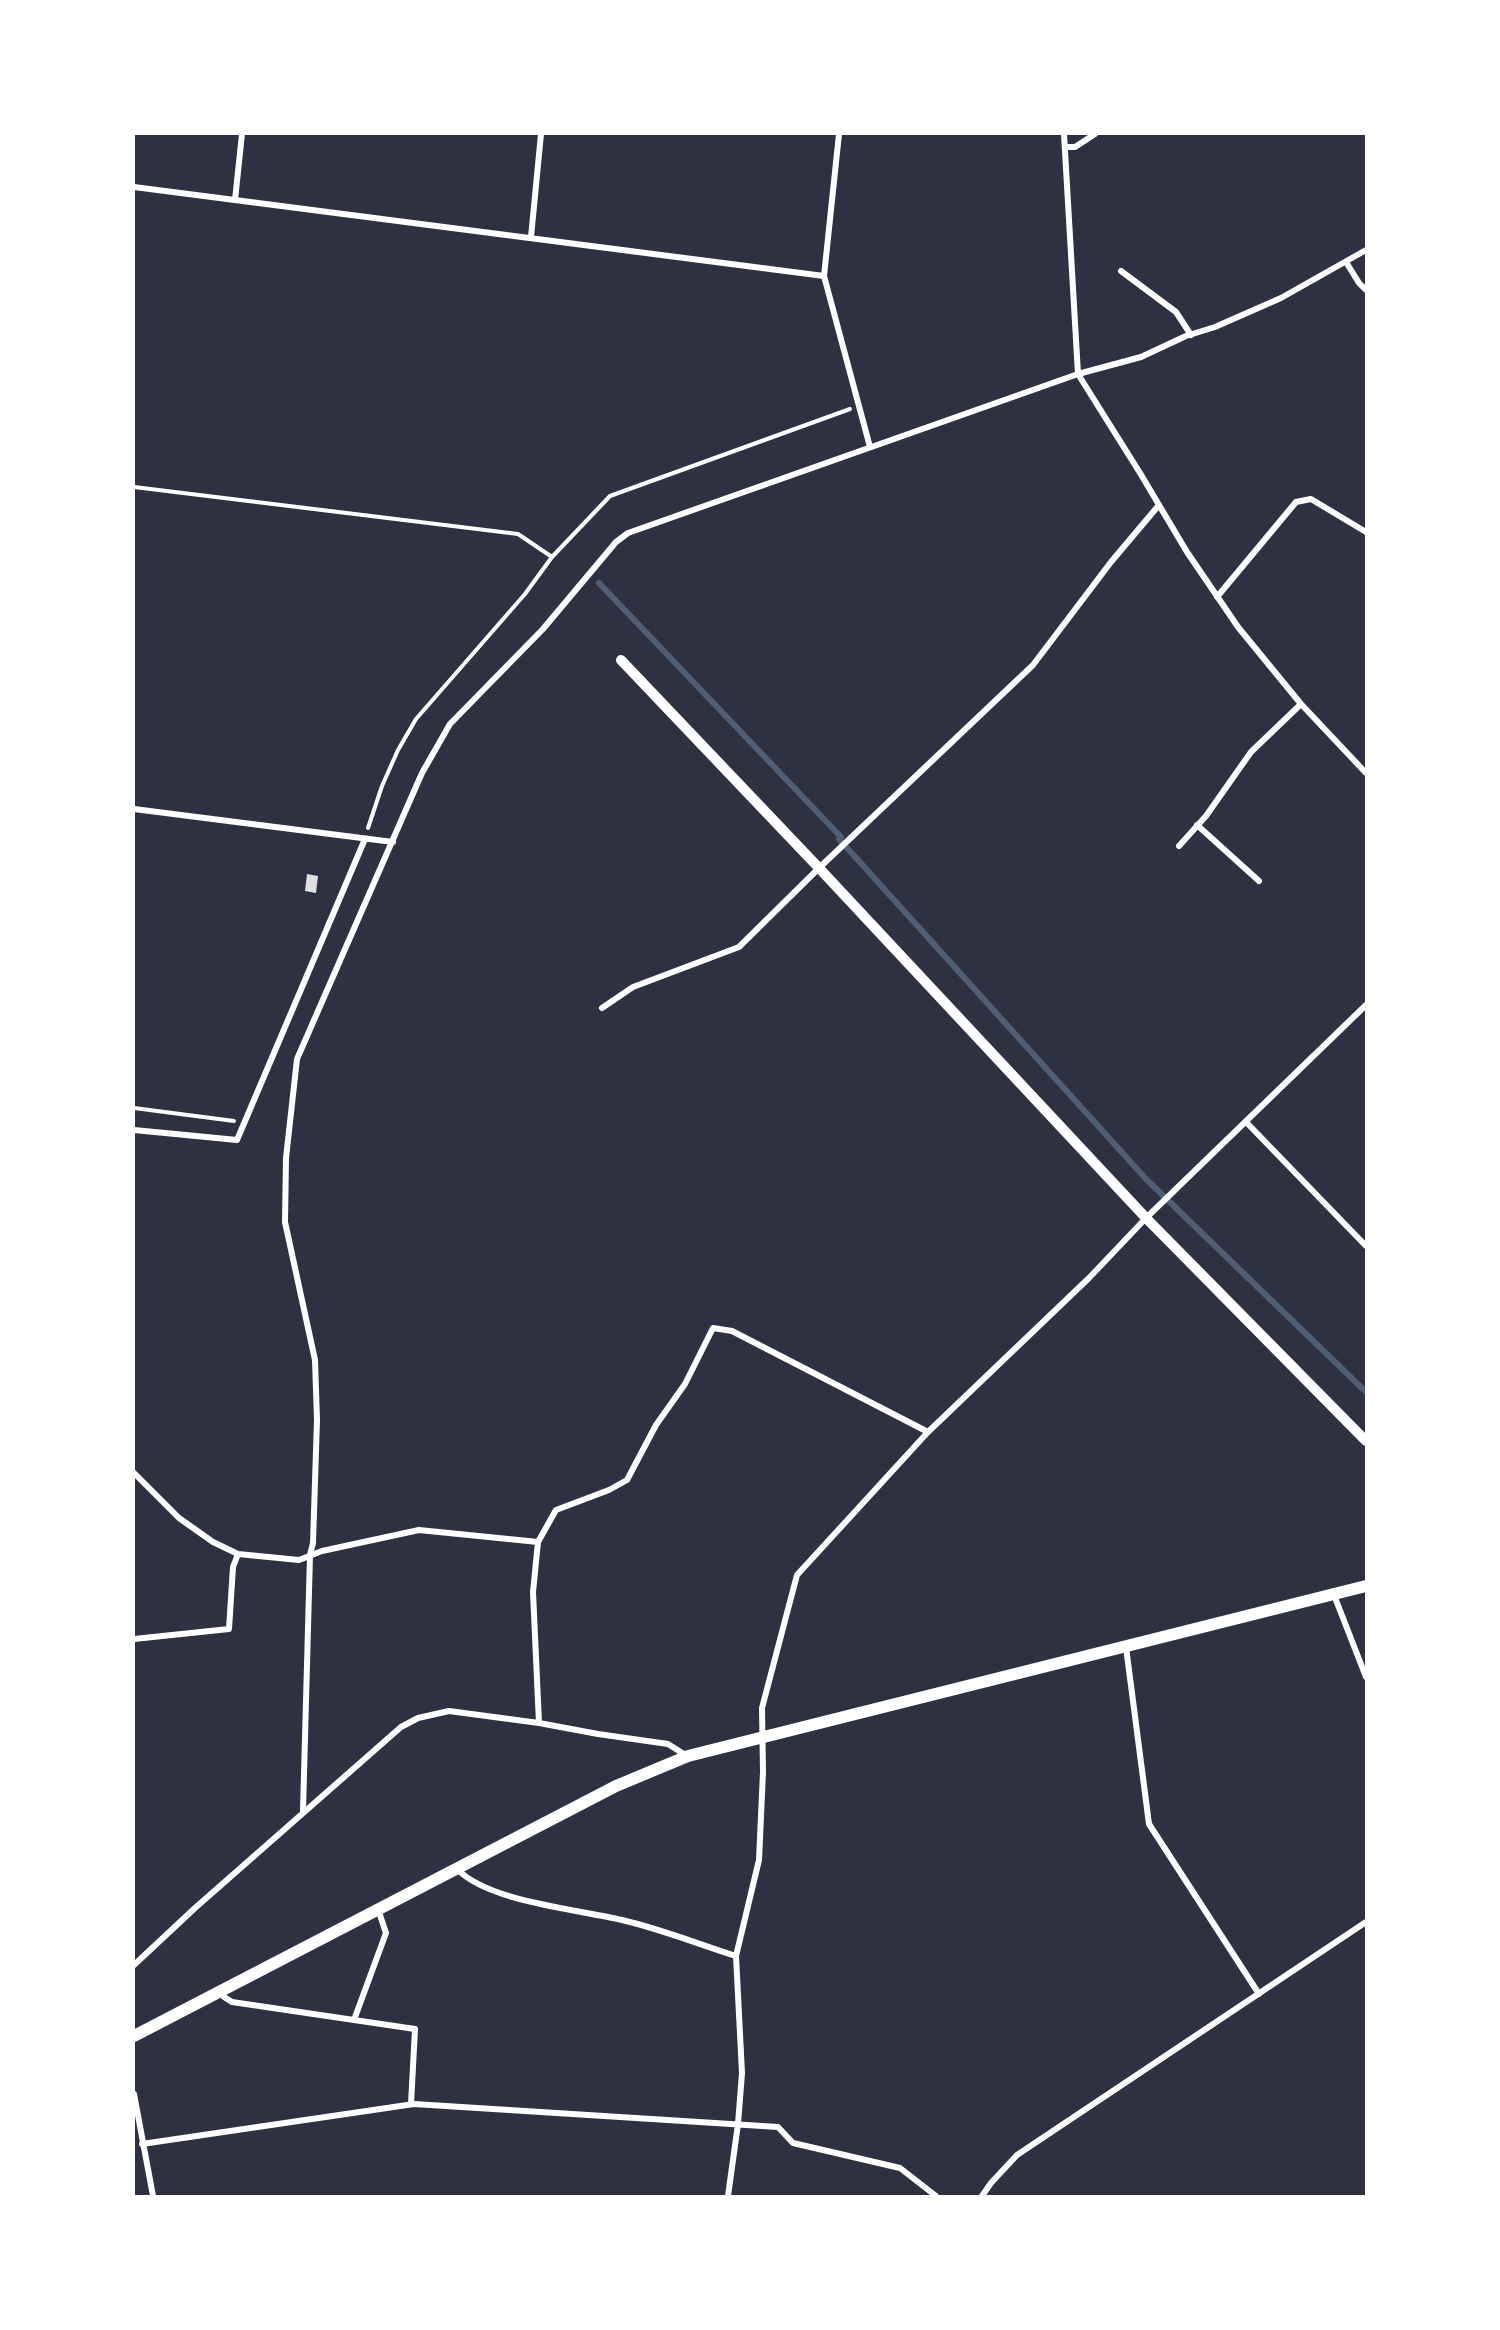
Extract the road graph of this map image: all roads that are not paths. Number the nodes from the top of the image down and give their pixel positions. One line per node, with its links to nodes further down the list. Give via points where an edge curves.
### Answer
1 (242, 134): 8 (street)
2 (541, 134): 9 (street)
3 (839, 134): 13 (street)
4 (1064, 134): 6 (street)
5 (1095, 134): 6 (street, via 1075,147)
6 (1065, 147): 16 (street)
7 (134, 187): 8 (street)
8 (235, 200): 9 (street)
9 (531, 237): 13 (street)
10 (1366, 250): 11 (street)
11 (1346, 262): 14 (street); 15 (street, via 1281,298)
12 (1121, 272): 15 (street, via 1176,312)
13 (824, 276): 17 (street)
14 (1366, 290)
15 (1191, 335): 16 (street, via 1140,357)
16 (1078, 374): 17 (street); 18 (street)
17 (870, 447): 27 (street, via 628,532 543,629 450,724 422,773)
18 (1159, 505): 20 (street); 29 (street, via 1033,665)
19 (1366, 532): 20 (street, via 1311,499 1296,502)
20 (1217, 597): 22 (street)
21 (621, 660): 29 (street)
22 (1301, 704): 23 (street); 25 (street, via 1251,752)
23 (1366, 773)
24 (134, 809): 26 (street)
25 (1197, 825): 28 (street); 30 (street)
26 (364, 839): 27 (street); 34 (street, via 237,1140)
27 (393, 842): 42 (street, via 297,1059 286,1158 285,1222 315,1360)
28 (1179, 846)
29 (819, 868): 32 (street, via 739,947 633,987); 35 (street)
30 (1259, 881)
31 (1366, 1005): 33 (street)
32 (602, 1008)
33 (1247, 1123): 35 (street); 36 (street)
34 (134, 1130)
35 (1146, 1218): 37 (street); 38 (street)
36 (1366, 1246)
37 (928, 1432): 40 (street, via 732,1331 713,1328 685,1384 656,1425 627,1480 556,1510); 49 (street, via 797,1575 762,1708)
38 (1366, 1442)
39 (134, 1473): 41 (street, via 179,1518)
40 (538, 1542): 42 (street, via 419,1530); 48 (street, via 533,1592)
41 (238, 1554): 42 (street, via 299,1560); 45 (street, via 233,1567 229,1629)
42 (310, 1555): 51 (street)
43 (1366, 1586): 44 (main road)
44 (1334, 1595): 46 (main road); 47 (street)
45 (134, 1640)
46 (1126, 1647): 49 (main road); 58 (street, via 1149,1824)
47 (1366, 1677)
48 (539, 1723): 50 (street, via 668,1744); 51 (street, via 448,1711 418,1718 401,1727)
49 (762, 1739): 50 (main road); 55 (street, via 759,1860)
50 (688, 1756): 52 (main road, via 616,1786)
51 (303, 1812): 56 (street)
52 (457, 1869): 53 (main road); 55 (street, via 477,1884 528,1900 665,1931)
53 (378, 1908): 57 (main road); 59 (street, via 386,1933)
54 (1366, 1922): 58 (street)
55 (736, 1956): 63 (street, via 742,2073)
56 (134, 1965)
57 (222, 1989): 59 (street, via 224,1997 232,2002); 60 (main road)
58 (1259, 1994): 68 (street, via 1017,2155)
59 (354, 2020): 62 (street, via 415,2029)
60 (134, 2036)
61 (134, 2094): 64 (street)
62 (411, 2104): 63 (street); 64 (street)
63 (738, 2124): 66 (street); 67 (street, via 778,2127 792,2143 900,2169)
64 (142, 2144): 65 (street)
65 (153, 2196)
66 (728, 2196)
67 (936, 2196)
68 (982, 2196)

